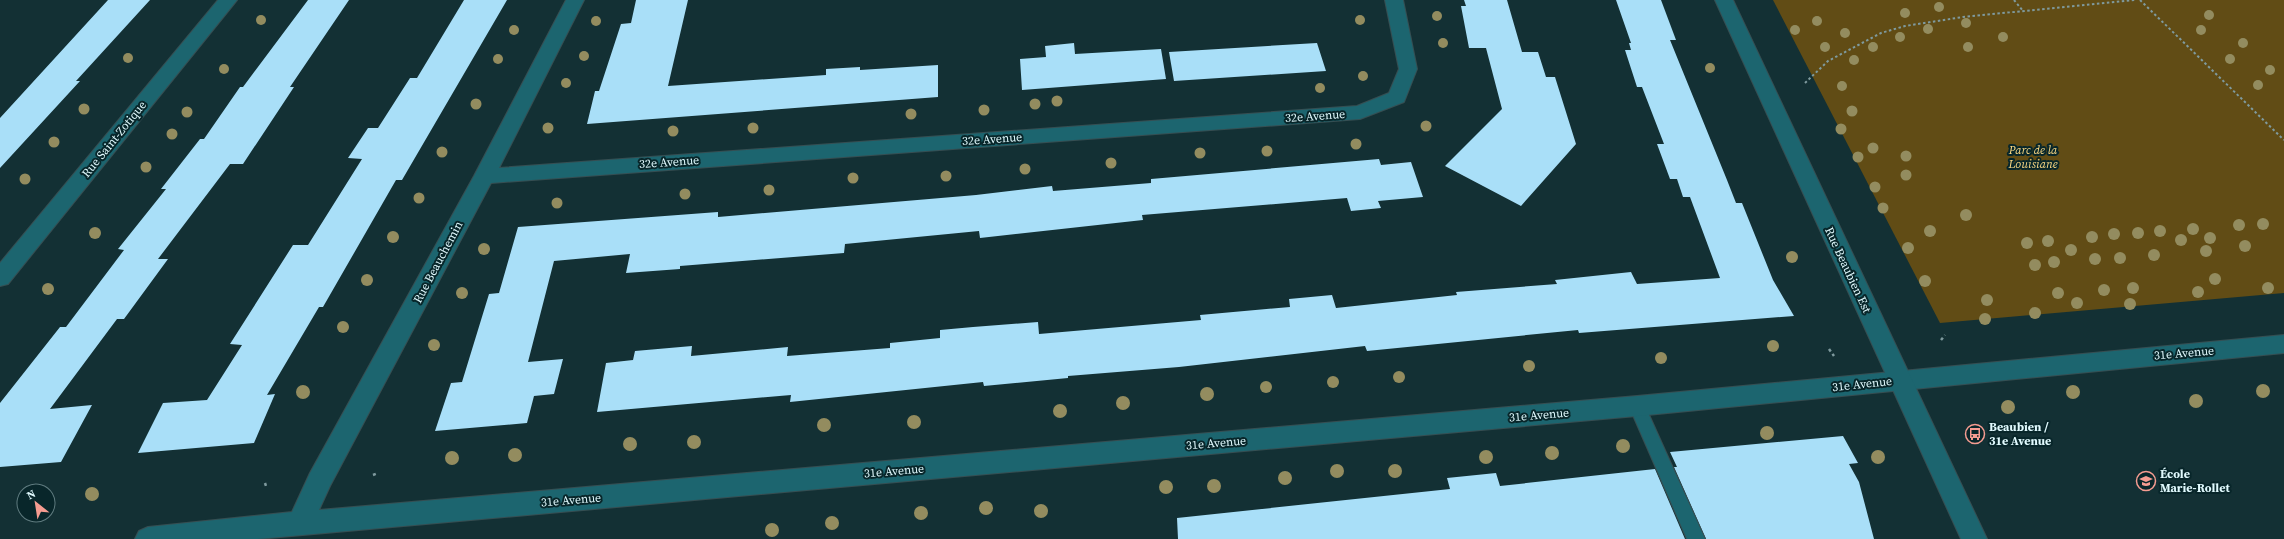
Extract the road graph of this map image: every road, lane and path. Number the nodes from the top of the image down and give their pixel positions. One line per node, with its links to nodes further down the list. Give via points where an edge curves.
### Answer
1 (228, 0): 12 (street, Rue Saint-Zotique)
2 (575, 0): 11 (street, Rue Beauchemin)
3 (1394, 0): 11 (street, 32e Avenue, via 1408,69 1397,97 1360,112)
4 (1724, 0): 18 (street, Rue Beaubien Est)
5 (2014, 0): 8 (path)
6 (2135, 0): 8 (path)
7 (2140, 0): 10 (path)
8 (2023, 11): 9 (path, via 1905,26 1881,33 1828,61)
9 (1805, 83)
10 (2284, 140)
11 (484, 176): 22 (street, Rue Beauchemin, via 319,481)
12 (0, 278)
13 (1945, 335): 14 (path)
14 (1941, 340)
15 (2284, 344): 18 (street, 31e Avenue)
16 (1829, 349): 17 (path)
17 (1836, 358)
18 (1900, 380): 19 (street, 31e Avenue); 25 (street, Rue Beaubien Est)
19 (1637, 406): 22 (street, 31e Avenue); 24 (lane)
20 (378, 473): 21 (path)
21 (373, 475)
22 (300, 523): 23 (street, 31e Avenue)
23 (148, 539)
24 (1696, 539)
25 (1974, 539)

